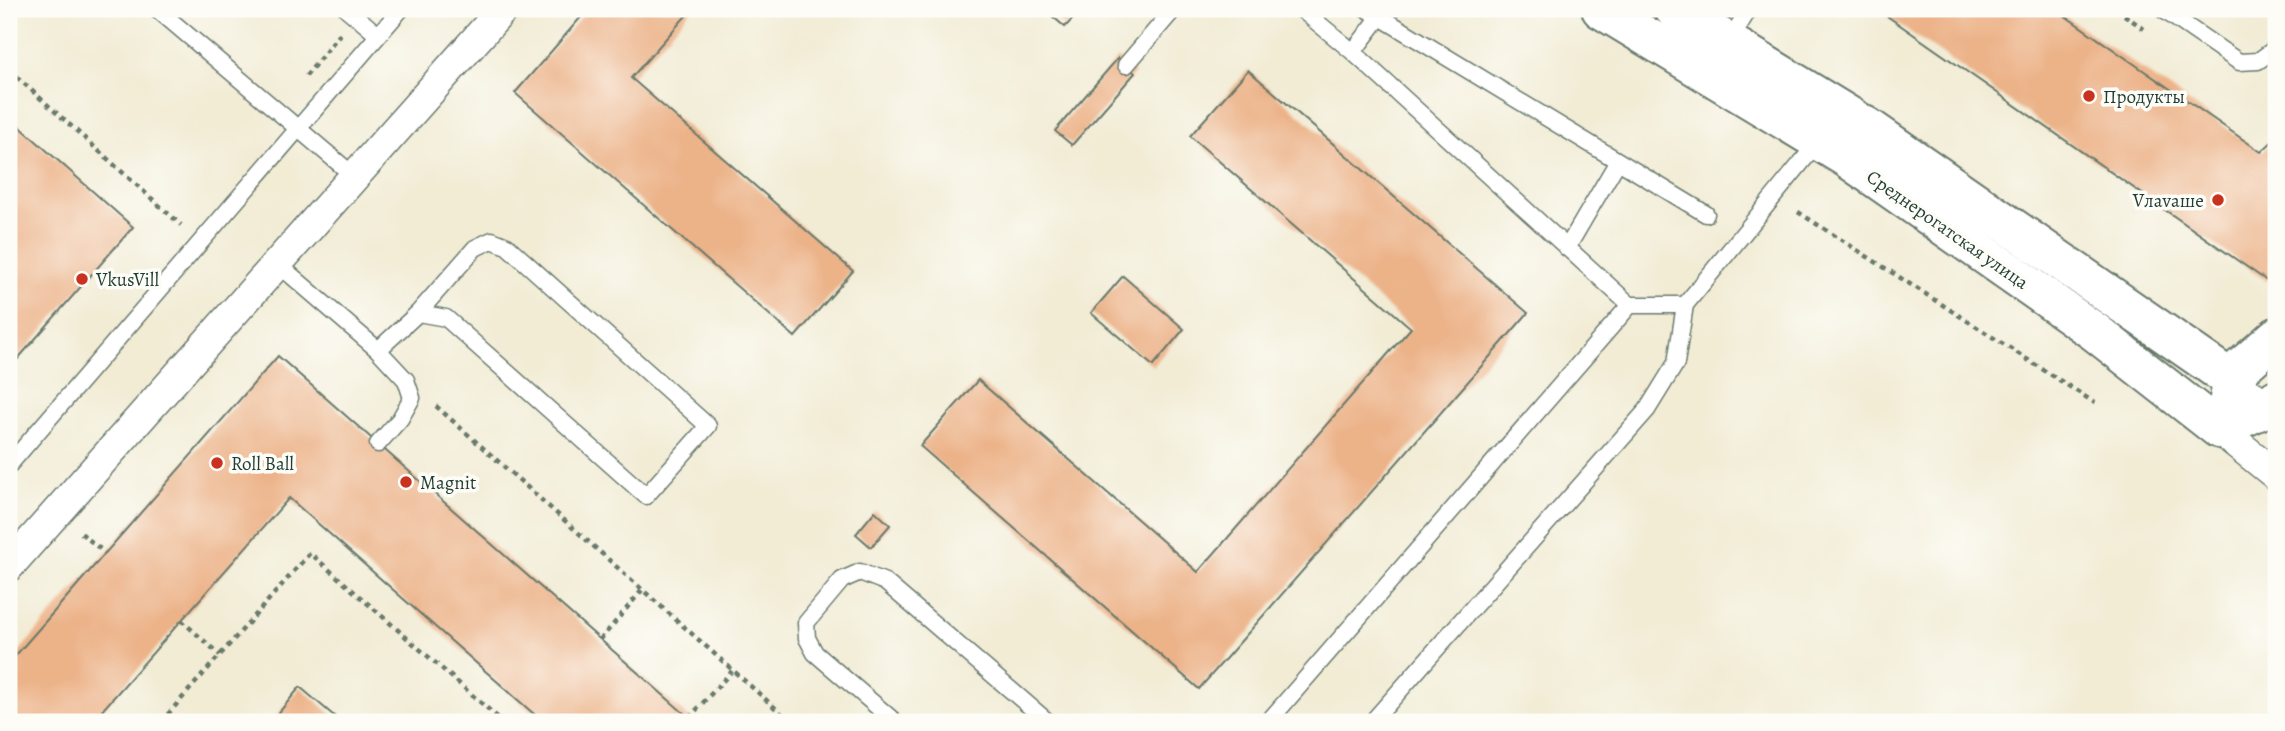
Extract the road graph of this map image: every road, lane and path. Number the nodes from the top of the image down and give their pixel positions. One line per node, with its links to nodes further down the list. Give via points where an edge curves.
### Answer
1 (157, 9): 19 (lane)
2 (347, 9): 12 (lane)
3 (401, 9): 12 (lane)
4 (503, 9): 21 (street)
5 (1174, 9): 16 (lane)
6 (1301, 9): 14 (lane)
7 (1601, 9): 15 (street, Среднерогатская улица)
8 (1674, 9): 15 (street, Среднерогатская улица)
9 (1749, 9): 15 (lane)
10 (2162, 9): 13 (lane, via 2239,62 2258,61)
11 (1378, 11): 14 (lane); 20 (lane)
12 (378, 35): 19 (lane)
13 (2276, 48)
14 (1353, 52): 25 (lane)
15 (1719, 58): 18 (street, Среднерогатская улица)
16 (1126, 65)
17 (9, 70): 24 (path, via 181,224)
18 (1830, 125): 28 (lane); 32 (street, Среднерогатская улица); 36 (street, Среднерогатская улица)
19 (298, 128): 21 (lane); 38 (lane)
20 (1618, 161): 23 (lane); 25 (lane)
21 (354, 176): 26 (street)
22 (1798, 212): 34 (path)
23 (1706, 214)
24 (172, 235)
25 (1567, 248): 27 (lane)
26 (278, 264): 31 (lane); 40 (street)
27 (1630, 305): 28 (lane); 54 (lane)
28 (1685, 305): 55 (lane, via 1676,363 1647,410)
29 (418, 313): 29 (lane, via 475,248 492,240 507,246 708,426 646,496 446,318); 31 (lane)
30 (2276, 337): 32 (street)
31 (378, 350): 33 (lane)
32 (2229, 378): 35 (street, Среднерогатская улица); 36 (street)
33 (406, 380): 37 (lane, via 412,398); 41 (path)
34 (2095, 403)
35 (2273, 407): 36 (street)
36 (2219, 429): 39 (street, Среднерогатская улица)
37 (378, 444)
38 (9, 465)
39 (2276, 475)
40 (9, 566)
41 (643, 589): 43 (path); 45 (path)
42 (181, 620): 44 (path)
43 (600, 640)
44 (220, 655): 48 (path); 49 (path, via 310,553)
45 (732, 671): 47 (path); 51 (path)
46 (534, 714): 50 (path)
47 (689, 718)
48 (161, 722)
49 (503, 722)
50 (527, 722)
51 (791, 722)
52 (895, 722): 53 (lane, via 816,653 807,638 806,623 842,580 860,572 885,582)
53 (1048, 722)
54 (1268, 722)
55 (1372, 722)

